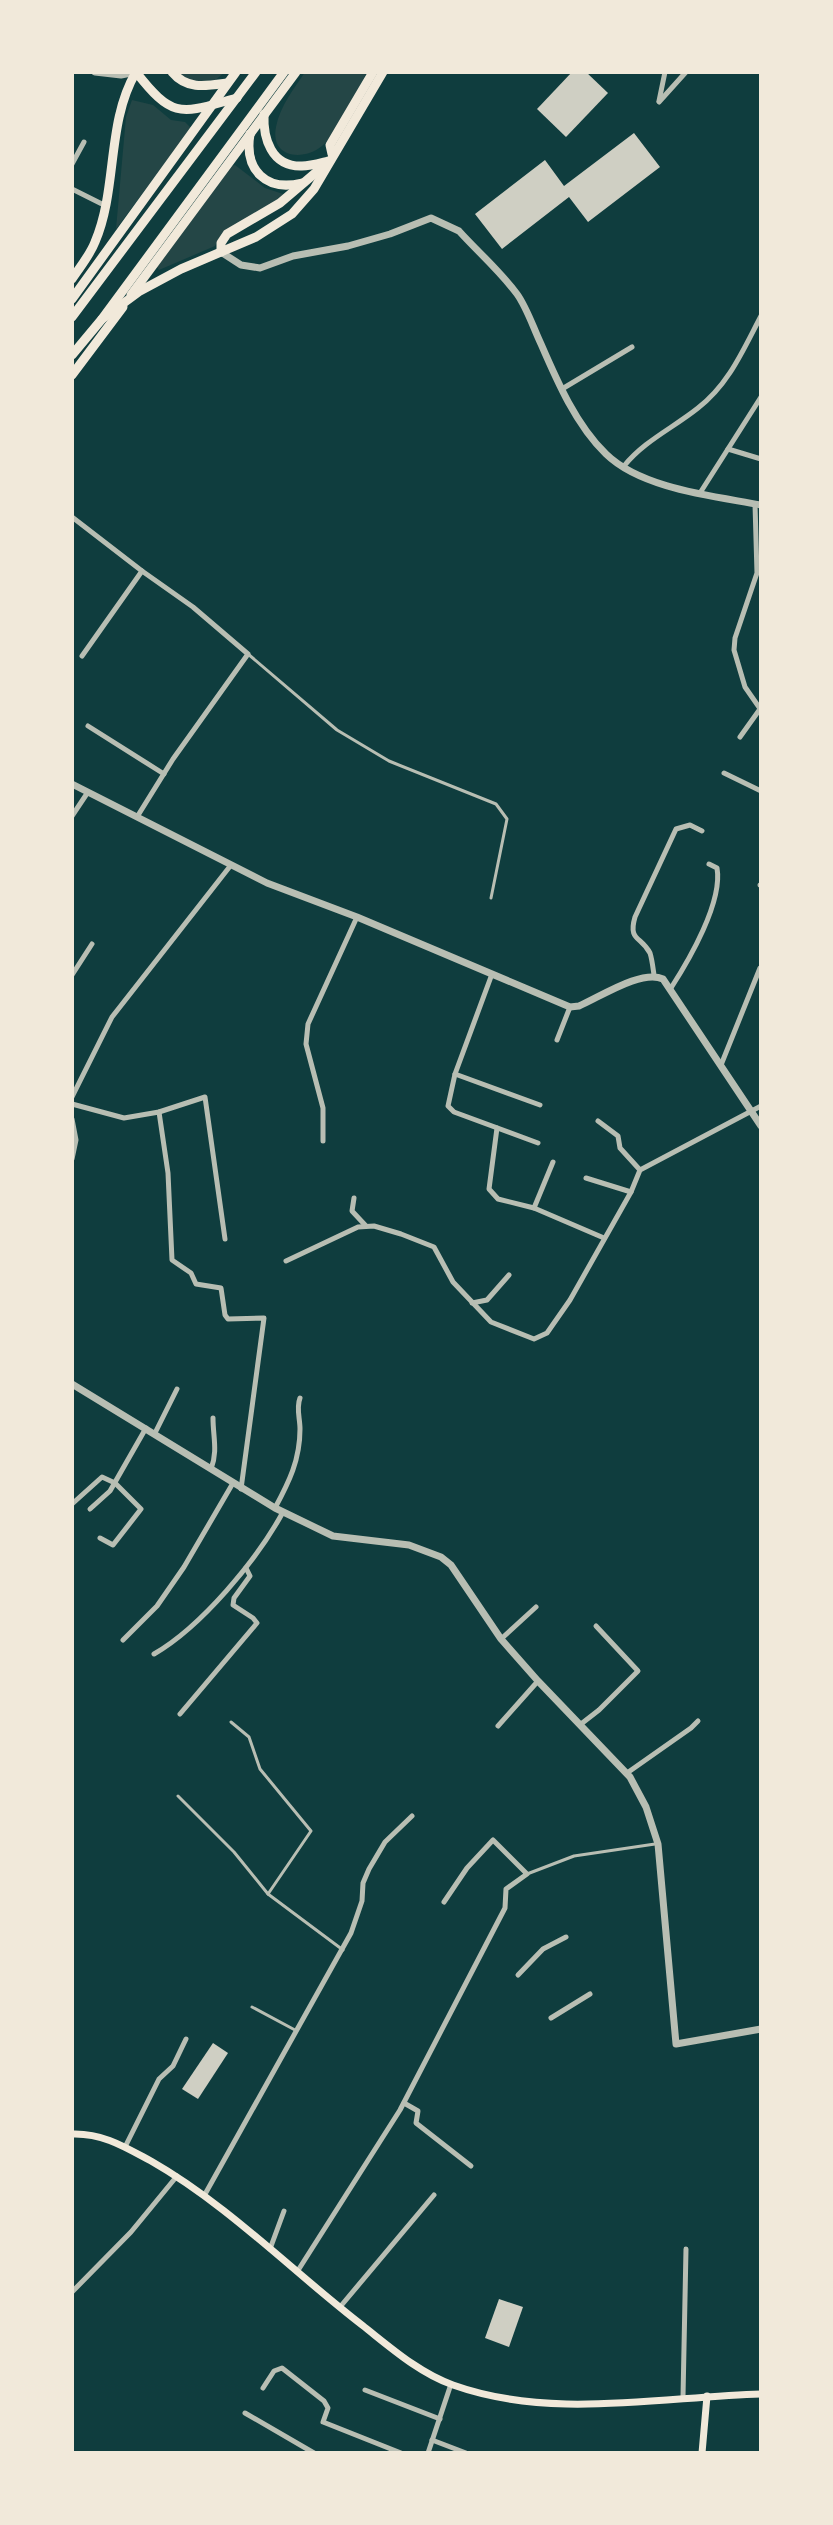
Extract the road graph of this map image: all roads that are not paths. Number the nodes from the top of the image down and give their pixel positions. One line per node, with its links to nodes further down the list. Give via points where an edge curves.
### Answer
1 (95, 72): 2 (street)
2 (136, 72): 15 (highway, via 170,108); 23 (highway, via 117,125)
3 (172, 72): 12 (highway, via 195,86)
4 (236, 72): 12 (highway)
5 (256, 72): 13 (highway)
6 (284, 72): 14 (highway)
7 (296, 72): 16 (highway)
8 (373, 72): 19 (highway, via 330,145)
9 (383, 72): 19 (highway)
10 (665, 72): 11 (street, via 659,102)
11 (686, 72)
12 (227, 83): 15 (highway)
13 (237, 98): 15 (highway); 29 (highway)
14 (265, 98): 17 (highway); 30 (highway)
15 (210, 105): 26 (highway)
16 (264, 114): 17 (highway); 19 (highway, via 265,140 278,157 300,167)
17 (252, 130): 21 (highway, via 247,149 261,177 283,186); 27 (highway)
18 (84, 142): 20 (street)
19 (330, 158): 21 (highway); 24 (highway, via 314,189 292,214)
20 (72, 164)
21 (305, 182): 24 (highway, via 227,234)
22 (72, 189): 23 (street)
23 (105, 206): 25 (highway, via 95,243)
24 (221, 252): 27 (highway); 34 (street, via 241,265 260,268 431,218 459,231 517,295)
25 (72, 279)
26 (72, 299)
27 (127, 301): 30 (highway); 33 (highway)
28 (761, 316): 38 (street, via 725,383)
29 (72, 317)
30 (102, 319): 32 (highway)
31 (632, 347): 34 (street)
32 (72, 355)
33 (72, 375)
34 (562, 389): 38 (street, via 591,436)
35 (761, 397): 36 (street)
36 (728, 449): 37 (street); 39 (street)
37 (761, 459)
38 (624, 466): 39 (street)
39 (699, 494): 40 (street)
40 (758, 504): 45 (street, via 757,573 734,650 745,687)
41 (72, 517): 42 (street)
42 (142, 571): 43 (street); 44 (street)
43 (248, 654): 49 (street); 58 (lane, via 337,730 389,761 496,804 507,819)
44 (82, 656)
45 (760, 709): 47 (street)
46 (88, 726): 49 (street)
47 (740, 737)
48 (724, 773): 51 (street)
49 (164, 774): 54 (street)
50 (72, 784): 52 (street)
51 (761, 791)
52 (88, 792): 53 (street); 54 (street)
53 (72, 816)
54 (137, 817): 56 (street)
55 (702, 831): 64 (street, via 690,825 676,829 635,917 634,936 650,954)
56 (231, 864): 59 (street, via 292,894); 71 (street, via 112,1017)
57 (709, 864): 65 (street, via 717,868 719,879 713,901 695,952)
58 (491, 898)
59 (357, 917): 62 (street); 82 (street, via 308,1024 306,1044 323,1108)
60 (92, 944): 63 (street)
61 (760, 968): 68 (street)
62 (492, 974): 66 (street); 69 (street)
63 (72, 975)
64 (654, 975): 65 (street); 66 (street)
65 (671, 988): 68 (street)
66 (570, 1007): 67 (street)
67 (557, 1040)
68 (720, 1066): 77 (street)
69 (455, 1074): 74 (street); 81 (street, via 448,1106)
70 (72, 1076): 71 (street)
71 (80, 1080): 72 (street)
72 (72, 1097)
73 (72, 1104): 76 (street, via 124,1118)
74 (540, 1105)
75 (761, 1106): 77 (street)
76 (159, 1112): 93 (street, via 205,1097); 106 (street, via 172,1260 191,1273 196,1284 221,1288 227,1317 264,1318)
77 (750, 1113): 80 (street); 86 (street)
78 (72, 1119): 84 (street)
79 (598, 1121): 86 (street, via 618,1136 620,1148)
80 (761, 1126)
81 (497, 1128): 83 (street); 90 (street, via 489,1189 498,1199)
82 (323, 1141)
83 (538, 1143)
84 (72, 1159)
85 (553, 1162): 90 (street)
86 (640, 1170): 88 (street)
87 (586, 1178): 88 (street)
88 (631, 1192): 92 (street)
89 (354, 1198): 91 (street, via 352,1211)
90 (534, 1208): 92 (street)
91 (367, 1226): 94 (street); 96 (street, via 434,1247)
92 (604, 1238): 96 (street, via 547,1333 534,1339 491,1322)
93 (225, 1239)
94 (286, 1261)
95 (509, 1275): 96 (street, via 487,1300)
96 (471, 1303)
97 (72, 1384): 101 (street)
98 (177, 1389): 102 (street)
99 (300, 1398): 108 (street, via 298,1462)
100 (213, 1418): 103 (street, via 217,1453)
101 (146, 1428): 102 (street); 104 (street)
102 (155, 1433): 103 (street)
103 (211, 1469): 105 (street)
104 (115, 1483): 107 (street, via 102,1477); 109 (street); 111 (street, via 141,1511 113,1545)
105 (233, 1483): 106 (street); 116 (street, via 157,1606)
106 (241, 1489): 108 (street)
107 (72, 1504)
108 (275, 1508): 110 (street)
109 (90, 1509)
110 (283, 1512): 112 (street); 115 (street, via 333,1536 409,1545 441,1557)
111 (100, 1538)
112 (246, 1568): 117 (street, via 197,1620); 119 (street, via 250,1576 233,1605 257,1623)
113 (536, 1607): 115 (street)
114 (596, 1626): 122 (street, via 638,1671)
115 (501, 1639): 118 (street)
116 (123, 1640)
117 (154, 1654)
118 (538, 1681): 122 (street); 123 (street)
119 (180, 1714)
120 (698, 1721): 124 (street)
121 (231, 1722): 129 (lane, via 249,1737 260,1769 311,1831)
122 (581, 1724): 124 (street)
123 (498, 1726)
124 (627, 1773): 127 (street)
125 (178, 1796): 129 (lane)
126 (412, 1816): 132 (street, via 385,1842 363,1883 362,1901)
127 (658, 1844): 128 (lane, via 574,1856); 137 (street, via 676,2044)
128 (527, 1874): 130 (street, via 493,1840); 140 (street, via 506,1889 505,1908)
129 (268, 1894): 132 (lane)
130 (444, 1902)
131 (566, 1937): 133 (street, via 543,1949)
132 (343, 1950): 138 (street)
133 (518, 1975)
134 (590, 1994): 136 (street)
135 (252, 2007): 138 (lane)
136 (551, 2018)
137 (761, 2029)
138 (297, 2031): 146 (street)
139 (186, 2039): 142 (street)
140 (404, 2103): 143 (street, via 418,2111 416,2123); 150 (street)
141 (72, 2134): 142 (main road, via 110,2138)
142 (125, 2147): 144 (main road)
143 (471, 2166)
144 (177, 2176): 146 (main road); 151 (street)
145 (434, 2195): 152 (street)
146 (204, 2196): 149 (main road)
147 (284, 2211): 149 (street)
148 (686, 2249): 158 (street)
149 (270, 2250): 150 (main road)
150 (297, 2273): 152 (main road)
151 (72, 2292)
152 (339, 2308): 153 (main road, via 405,2359)
153 (451, 2384): 158 (main road, via 529,2403); 160 (street)
154 (263, 2388): 163 (street, via 282,2368 324,2401 328,2408 323,2422)
155 (365, 2390): 160 (street)
156 (761, 2394): 157 (main road)
157 (707, 2396): 158 (main road); 166 (main road)
158 (683, 2397)
159 (245, 2413): 162 (street)
160 (440, 2419): 161 (street)
161 (432, 2440): 164 (street); 165 (street)
162 (314, 2453)
163 (401, 2453)
164 (428, 2453)
165 (466, 2453)
166 (702, 2453)

